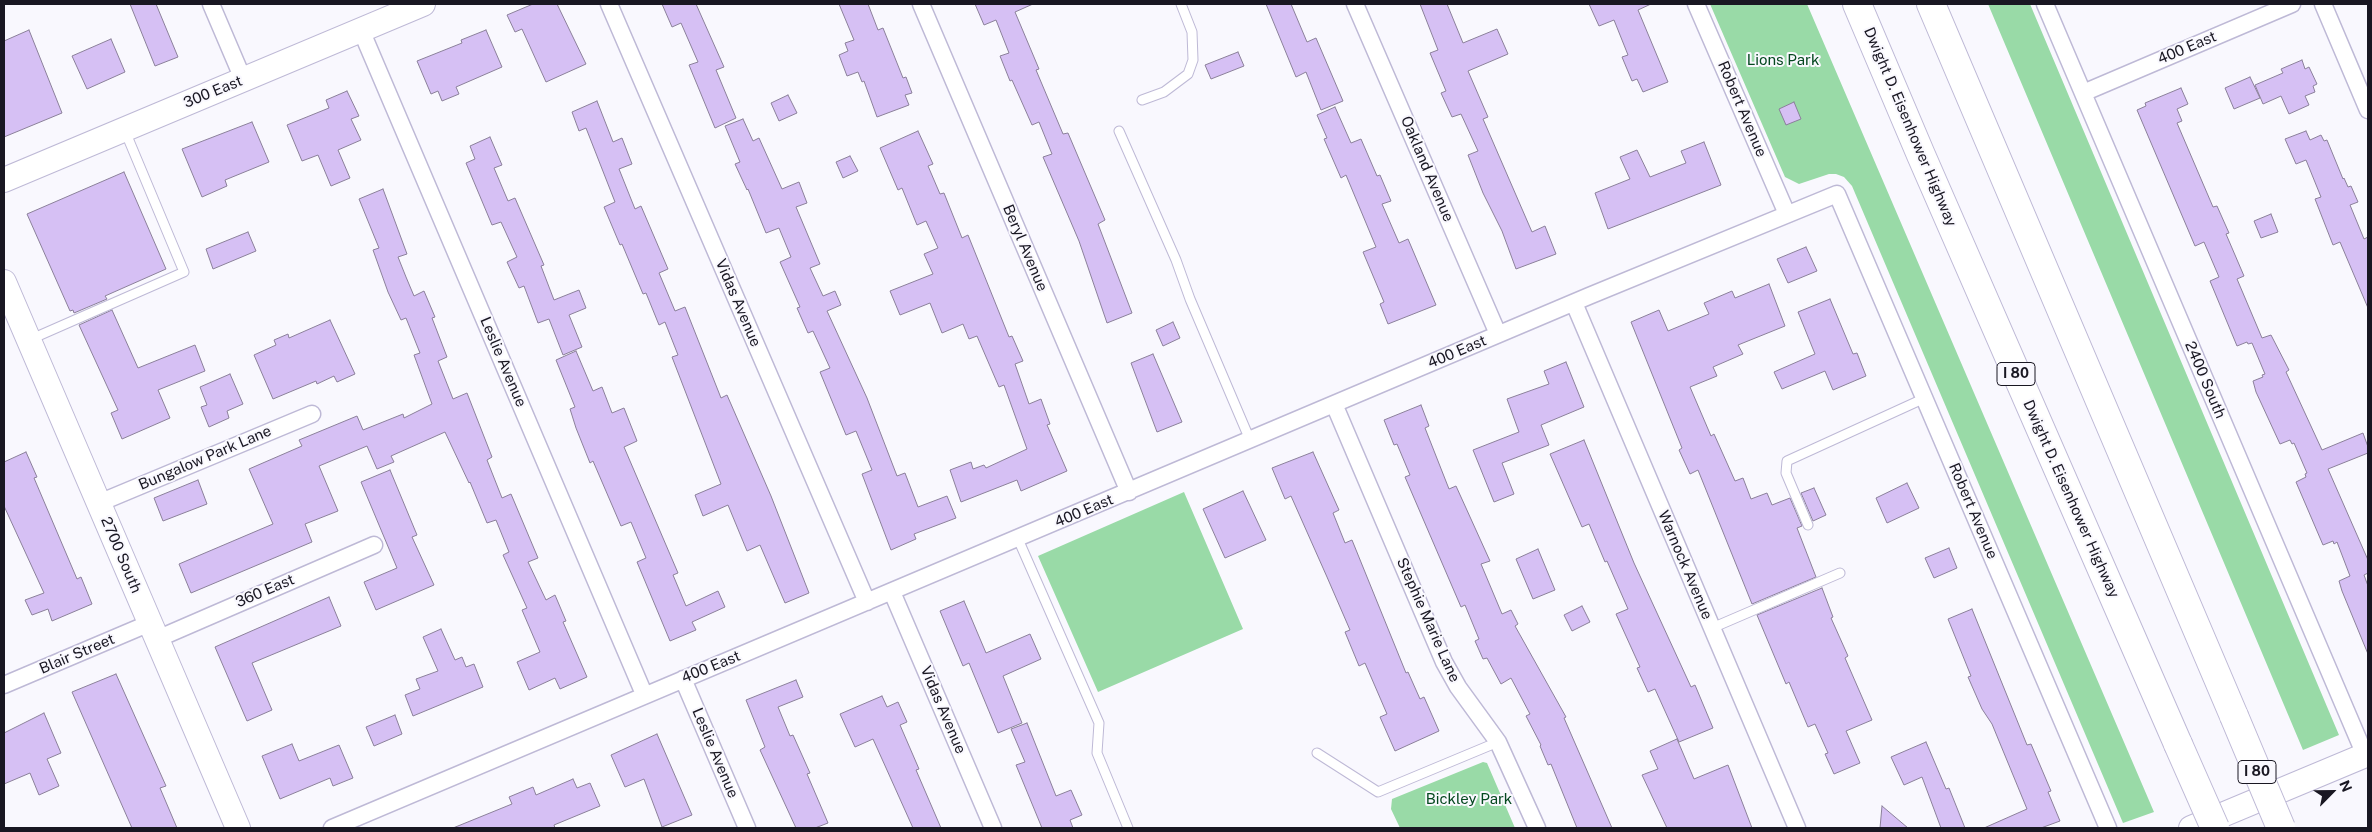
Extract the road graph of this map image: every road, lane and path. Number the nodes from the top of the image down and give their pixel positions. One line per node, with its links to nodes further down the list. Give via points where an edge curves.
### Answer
1 (211, 4): 14 (street)
2 (423, 4): 13 (street, 300 East)
3 (609, 4): 38 (street, Vidas Avenue)
4 (921, 4): 31 (street, Beryl Avenue)
5 (1181, 4): 16 (lane, via 1192,32 1193,60 1188,74 1164,92)
6 (1355, 4): 25 (street, Oakland Avenue)
7 (1696, 4): 22 (street, Robert Avenue)
8 (1857, 4): 56 (highway, Dwight D. Eisenhower Highway / I 80, bridge)
9 (1931, 4): 57 (highway, I 80, bridge)
10 (2045, 4): 15 (street, 2400 South)
11 (2292, 4): 15 (street, 400 East)
12 (2323, 4): 17 (street)
13 (361, 30): 14 (street, 300 East); 43 (street, Leslie Avenue)
14 (243, 79): 18 (street, 300 East)
15 (2083, 93): 46 (street, 2400 South)
16 (1142, 100)
17 (2368, 110)
18 (124, 128): 20 (street, 300 East); 26 (lane, via 184,272)
19 (1119, 131): 30 (lane)
20 (4, 180)
21 (1837, 194): 22 (street, 400 East); 27 (street, Robert Avenue)
22 (1787, 214): 24 (street, 400 East)
23 (4, 282): 26 (street, 2700 South)
24 (1574, 303): 25 (street, 400 East); 39 (street, Warnock Avenue)
25 (1498, 334): 28 (street, 400 East)
26 (28, 340): 32 (street, 2700 South)
27 (1925, 398): 33 (lane, via 1787,461 1786,473); 54 (street, Robert Avenue)
28 (1334, 404): 30 (street, 400 East); 44 (street, Stephie Marie Lane, via 1444,662)
29 (312, 414): 32 (street, Bungalow Park Lane)
30 (1250, 440): 31 (street, 400 East)
31 (1129, 492): 34 (street, 400 East)
32 (99, 504): 40 (street, 2700 South)
33 (1808, 524)
34 (1018, 539): 37 (street, 400 East); 51 (lane, via 1098,724 1097,753)
35 (374, 545): 40 (street, 360 East)
36 (1840, 573): 39 (lane)
37 (892, 592): 38 (street, 400 East); 50 (street, Vidas Avenue)
38 (867, 602): 41 (street, 400 East)
39 (1712, 628): 53 (street, Warnock Avenue)
40 (153, 631): 42 (street, Blair Street); 47 (street, 2700 South)
41 (684, 679): 43 (street, 400 East); 49 (street, Leslie Avenue)
42 (4, 685)
43 (644, 694): 48 (street, 400 East)
44 (1498, 742): 45 (lane, via 1378,792); 52 (street, Stephie Marie Lane)
45 (1317, 753)
46 (2367, 755): 55 (street)
47 (238, 828)
48 (332, 828)
49 (747, 828)
50 (993, 828)
51 (1128, 828)
52 (1536, 828)
53 (1797, 828)
54 (2108, 828)
55 (2191, 828)
56 (2215, 828)
57 (2281, 828)

